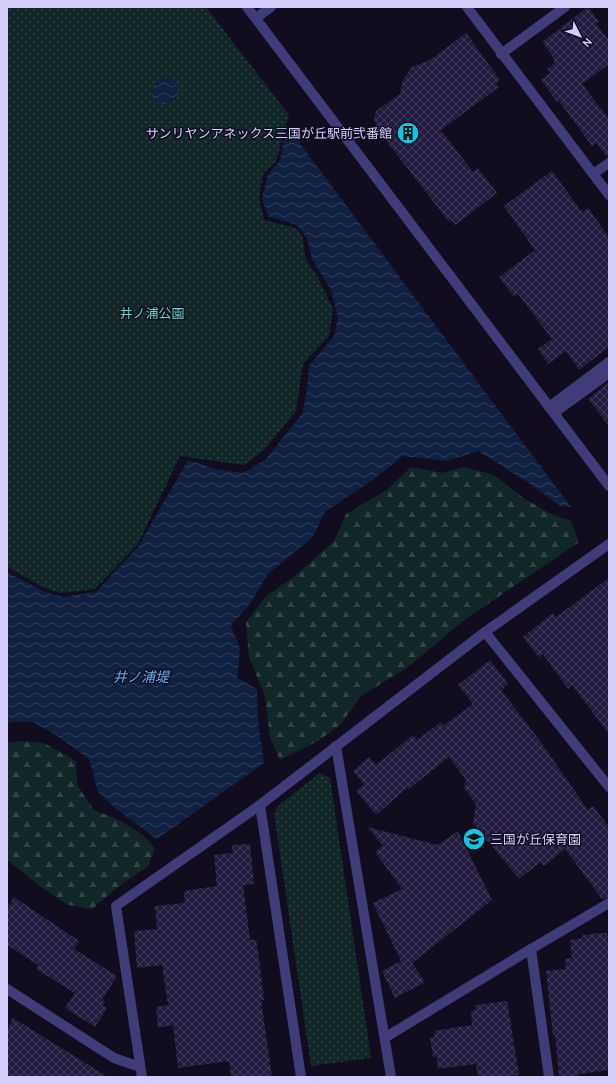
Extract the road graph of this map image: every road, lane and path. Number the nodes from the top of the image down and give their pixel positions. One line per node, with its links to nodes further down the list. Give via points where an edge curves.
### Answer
1 (248, 7): 5 (street)
2 (271, 7): 5 (street)
3 (467, 7): 6 (street)
4 (565, 7): 6 (street)
5 (256, 18): 12 (street)
6 (502, 54): 8 (street)
7 (609, 163): 8 (street)
8 (594, 174): 9 (street)
9 (609, 195)
10 (609, 362): 12 (street)
11 (609, 373): 12 (street)
12 (552, 410): 13 (street)
13 (609, 486)
14 (609, 544): 15 (street)
15 (485, 632): 16 (street); 17 (street)
16 (336, 746): 18 (street); 22 (street)
17 (609, 787)
18 (260, 804): 23 (street, via 116,906); 24 (street)
19 (609, 903): 20 (street)
20 (531, 949): 22 (street); 26 (street)
21 (7, 989): 23 (street, via 114,1058)
22 (386, 1037): 25 (street)
23 (141, 1072)
24 (301, 1077)
25 (391, 1077)
26 (549, 1077)

